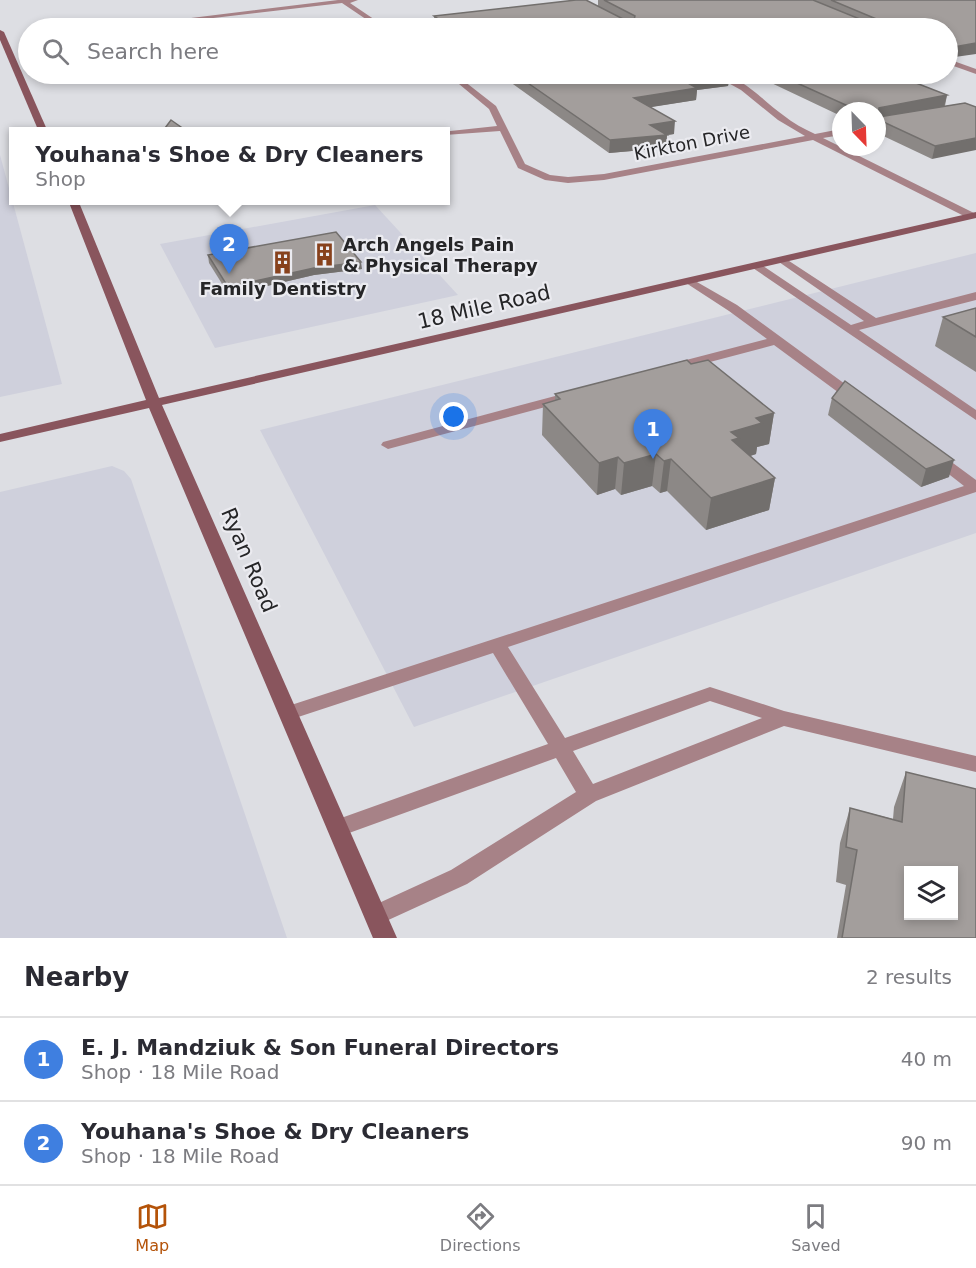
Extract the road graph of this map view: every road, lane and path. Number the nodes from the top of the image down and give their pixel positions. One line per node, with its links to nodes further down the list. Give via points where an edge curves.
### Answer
1 (355, 0): 2 (street)
2 (343, 1): 3 (street); 4 (street)
3 (199, 18)
4 (368, 18)
5 (0, 32): 8 (main road)
6 (958, 65): 7 (street)
7 (976, 72)
8 (18, 73)
9 (23, 84): 12 (main road)
10 (464, 84): 13 (street, via 487,102)
11 (736, 84): 16 (street)
12 (42, 127)
13 (502, 128): 14 (street); 16 (street, Kirkton Drive, via 521,166 548,178 568,180 604,177)
14 (450, 132)
15 (832, 134): 16 (street, Kirkton Drive)
16 (814, 137): 18 (street)
17 (75, 205): 28 (main road, Ryan Road)
18 (974, 216): 19 (main road, 18 Mile Road)
19 (783, 260): 20 (main road, 18 Mile Road); 23 (street)
20 (756, 266): 21 (main road, 18 Mile Road); 24 (street)
21 (690, 281): 25 (street); 28 (main road, 18 Mile Road)
22 (976, 296): 23 (street)
23 (873, 322): 24 (street)
24 (849, 329): 30 (street)
25 (777, 340): 26 (street); 29 (street)
26 (660, 372)
27 (582, 393): 32 (street)
28 (154, 403): 31 (main road, 18 Mile Road); 35 (main road, Ryan Road)
29 (871, 410)
30 (976, 416)
31 (0, 438)
32 (388, 445)
33 (928, 452): 34 (street, via 975,487)
34 (497, 644): 35 (street); 37 (street)
35 (289, 713): 40 (main road, Ryan Road)
36 (783, 718): 37 (street, via 710,694); 38 (street); 39 (street)
37 (559, 749): 39 (street); 40 (street)
38 (976, 764)
39 (589, 795): 41 (street, via 459,876)
40 (338, 828): 41 (main road, Ryan Road)
41 (376, 915): 42 (main road, Ryan Road)
42 (385, 938)

